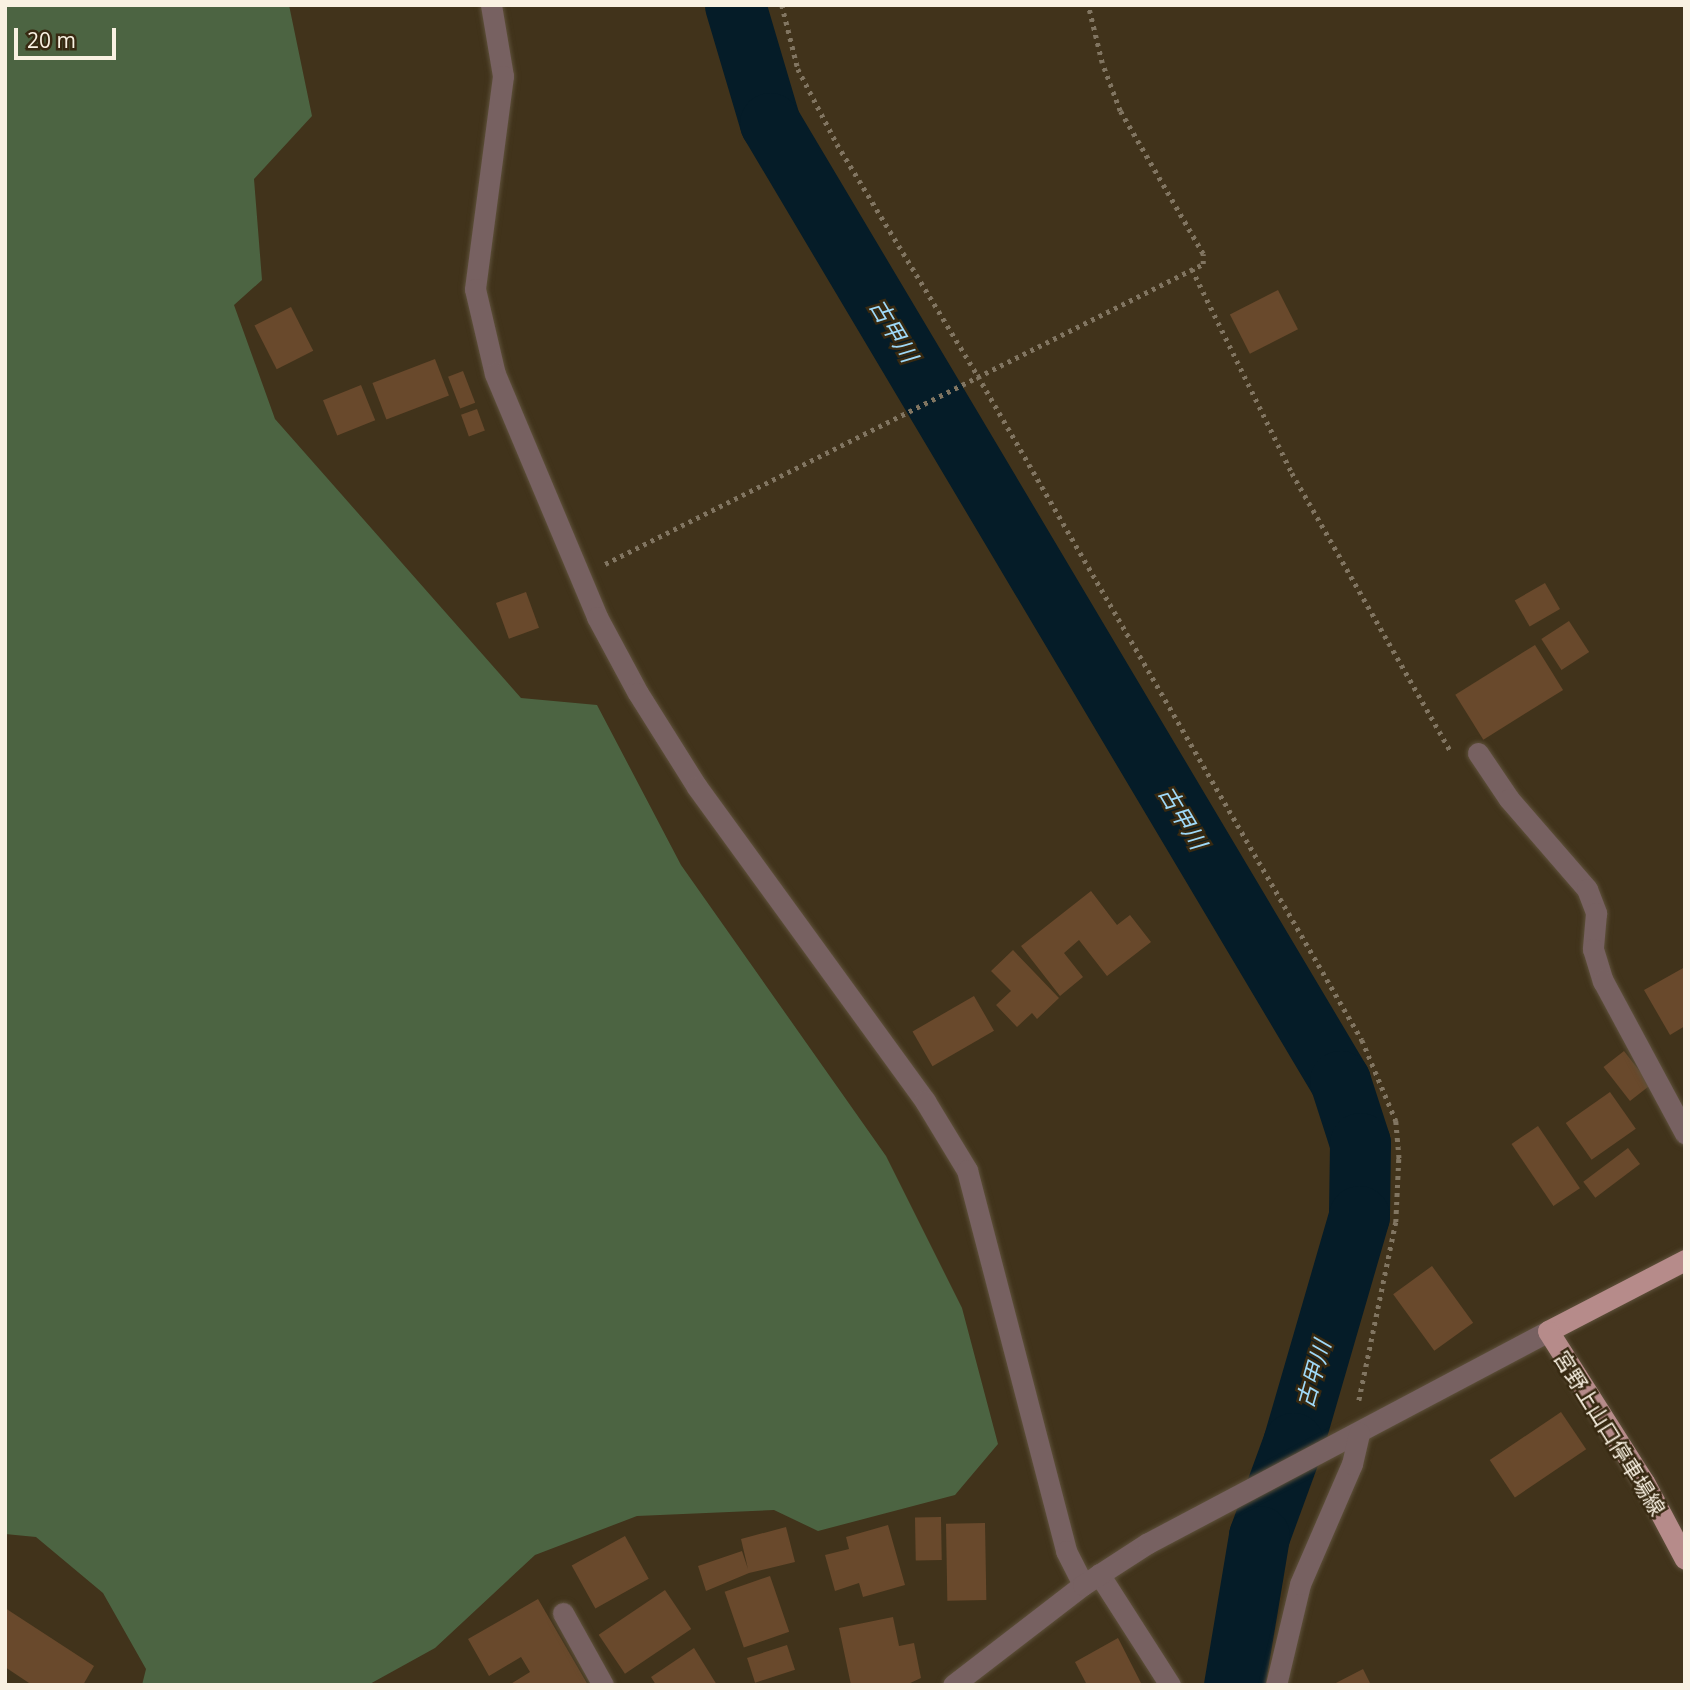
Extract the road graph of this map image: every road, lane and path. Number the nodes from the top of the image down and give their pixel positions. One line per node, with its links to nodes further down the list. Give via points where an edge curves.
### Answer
1 (491, 5): 6 (street, via 503,76 475,289 495,374)
2 (782, 5): 5 (path, via 798,69 836,144)
3 (1088, 5): 4 (path, via 1120,111 1203,254 1202,264)
4 (1192, 269): 5 (path); 7 (path, via 1292,473 1458,763)
5 (978, 376): 6 (path, via 627,550); 11 (path, via 1356,1028 1396,1121 1396,1222 1370,1334 1357,1411)
6 (580, 579): 13 (street, via 639,694 698,787 925,1101 967,1170 1066,1551)
7 (1478, 753): 8 (street, via 1509,799 1587,889 1596,913 1593,949 1603,981)
8 (1685, 1133)
9 (1685, 1260): 10 (main road, 宮野上山口停車場線)
10 (1548, 1331): 11 (street); 12 (main road, 宮野上山口停車場線, via 1644,1482)
11 (1359, 1433): 13 (street, via 1231,1498); 18 (street, via 1352,1464 1300,1584)
12 (1685, 1559)
13 (1091, 1580): 16 (street); 17 (street)
14 (563, 1613): 15 (street)
15 (603, 1685)
16 (953, 1685)
17 (1170, 1685)
18 (1276, 1685)

